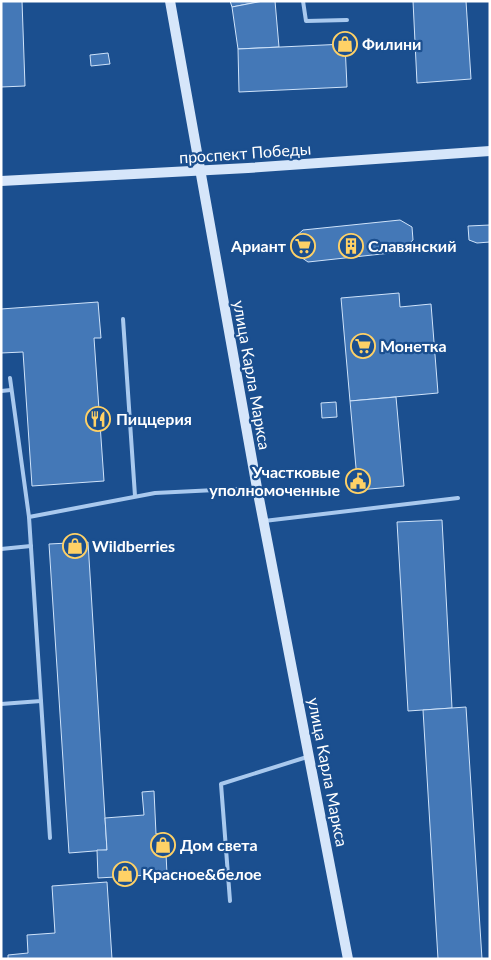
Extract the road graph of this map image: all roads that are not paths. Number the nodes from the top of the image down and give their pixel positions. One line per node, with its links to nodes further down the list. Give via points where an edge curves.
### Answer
1 (170, 1): 5 (main road, улица Карла Маркса)
2 (303, 1): 3 (lane, via 306,22)
3 (347, 20)
4 (490, 151): 5 (main road, проспект Победы)
5 (202, 171): 6 (main road, проспект Победы); 11 (main road, улица Карла Маркса)
6 (1, 181)
7 (122, 319): 12 (lane)
8 (10, 378): 9 (lane)
9 (12, 390): 10 (lane); 14 (lane)
10 (1, 391)
11 (257, 488): 12 (lane); 15 (main road, улица Карла Маркса)
12 (135, 496): 14 (lane)
13 (458, 498): 15 (lane)
14 (29, 517): 16 (lane)
15 (263, 521): 20 (main road, улица Карла Маркса)
16 (31, 546): 17 (lane); 18 (lane)
17 (1, 549)
18 (41, 701): 19 (lane); 21 (lane)
19 (1, 704)
20 (310, 757): 22 (lane, via 221,784); 23 (main road, улица Карла Маркса)
21 (50, 838)
22 (230, 901)
23 (348, 959)

